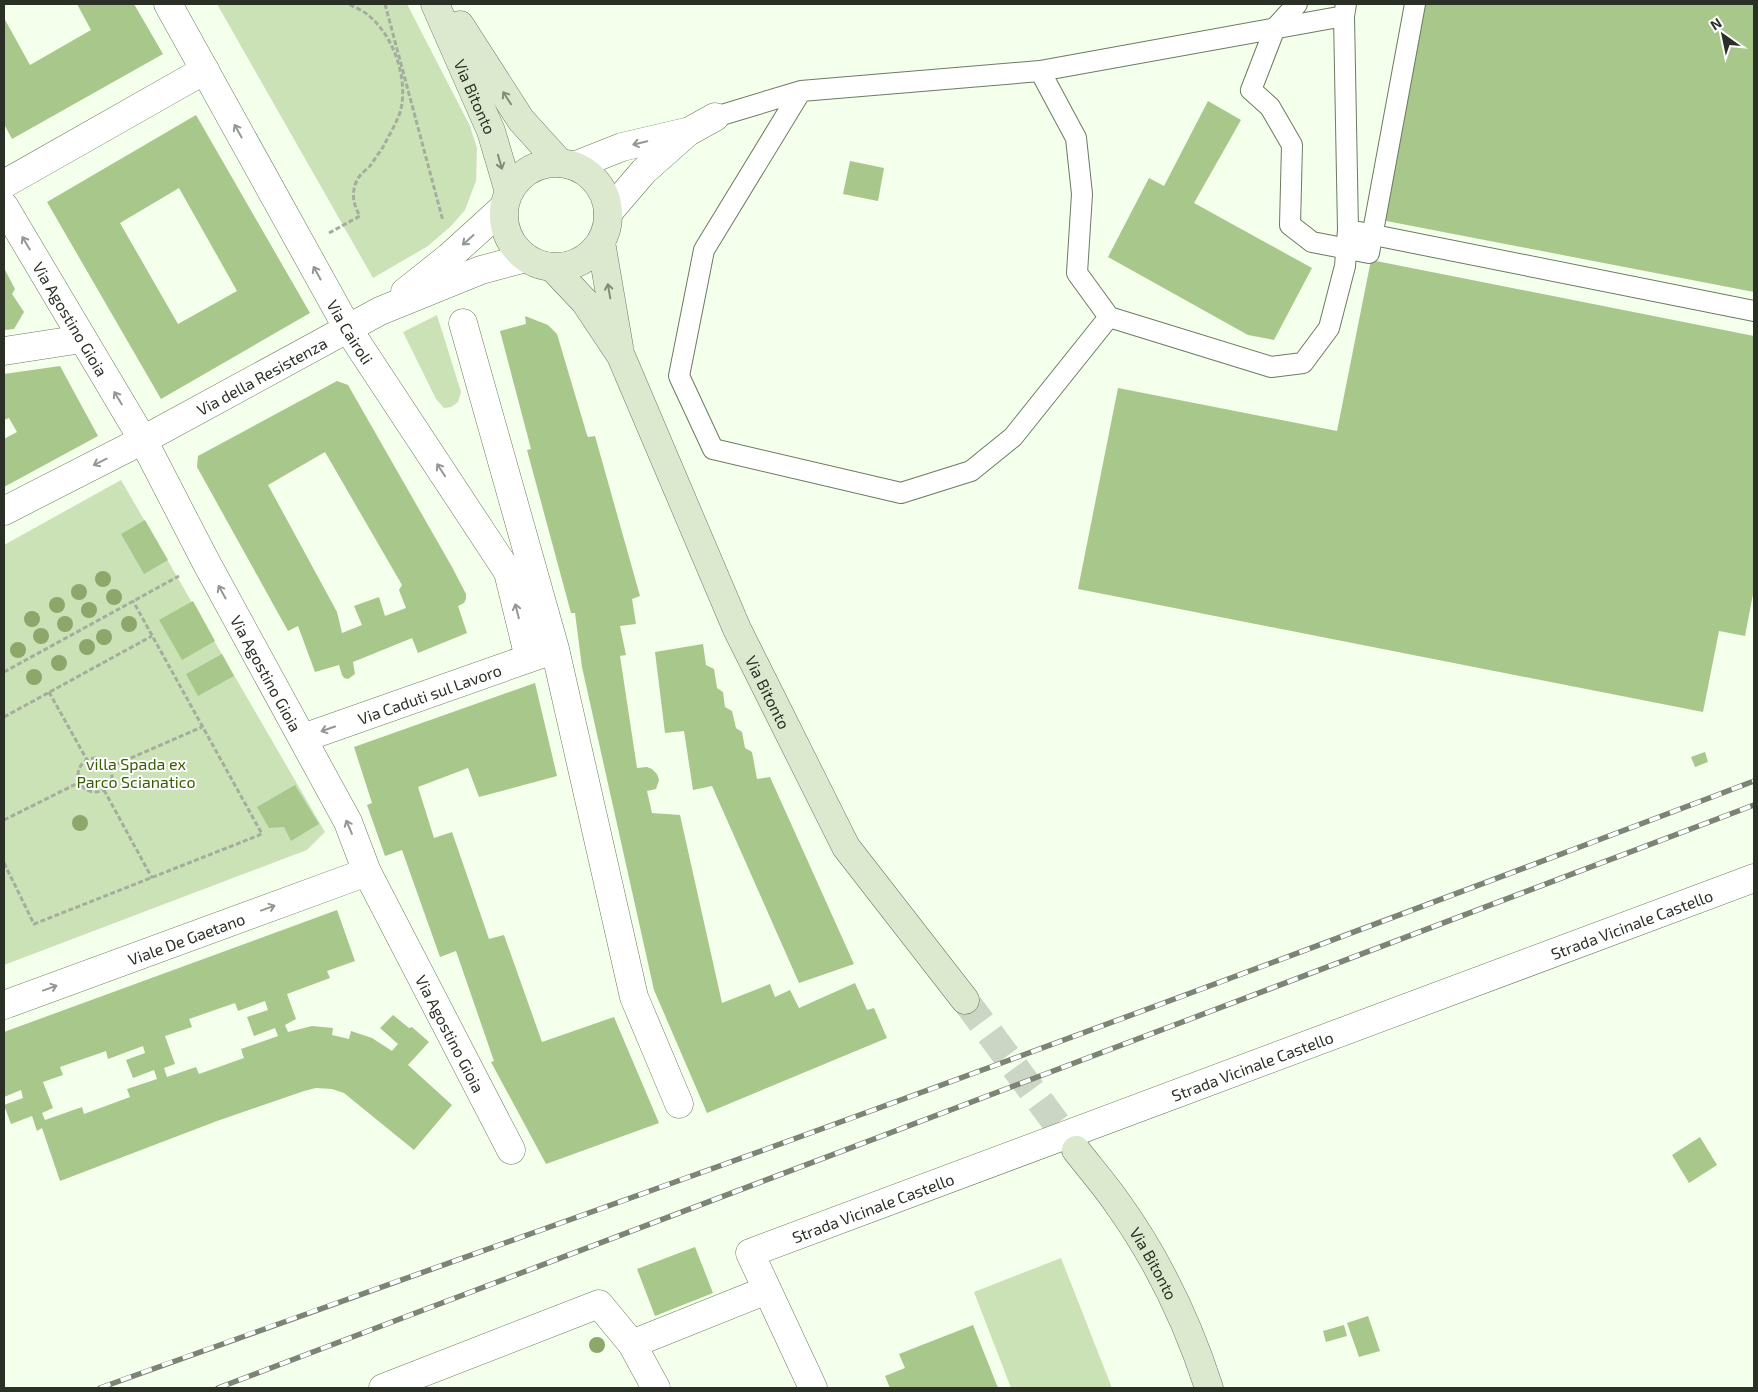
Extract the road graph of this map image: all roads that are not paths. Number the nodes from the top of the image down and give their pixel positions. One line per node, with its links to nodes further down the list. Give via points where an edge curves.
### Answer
1 (168, 4): 8 (street, Via Cairoli)
2 (435, 4): 15 (main road, Via Bitonto, one-way to 15, via 491,131)
3 (447, 4): 13 (main road, Via Bitonto, one-way to 3, via 521,120)
4 (1297, 4): 7 (lane)
5 (1415, 4): 18 (lane)
6 (1345, 10): 7 (lane); 19 (lane)
7 (1275, 28): 9 (lane); 19 (lane, via 1251,90 1270,108 1292,145 1290,225 1312,242)
8 (205, 70): 14 (street); 27 (street, Via Cairoli, one-way to 8)
9 (1040, 71): 10 (lane); 25 (lane, via 1076,138 1082,194 1077,273)
10 (801, 91): 11 (lane); 25 (lane, via 704,250 679,376 712,449 901,493 971,471 1013,437)
11 (715, 117): 12 (street)
12 (688, 132): 13 (street, one-way to 13, via 622,147); 17 (street, via 644,171)
13 (567, 165): 15 (main road, via 544,164 530,170 518,180); 17 (main road, via 588,173 598,184)
14 (4, 184)
15 (507, 199): 21 (main road, via 504,222 508,236); 23 (street, Via della Resistenza, one-way to 23, via 449,257)
16 (4, 206): 28 (street, Via Agostino Gioia, one-way to 16)
17 (608, 213): 20 (main road)
18 (1372, 234): 19 (lane); 24 (lane)
19 (1348, 240): 25 (lane, via 1345,266 1329,328 1303,363 1272,367)
20 (601, 242): 22 (main road, via 580,261); 30 (main road, one-way to 20)
21 (526, 258): 22 (main road); 23 (street, Via della Resistenza, via 481,270)
22 (552, 267): 30 (main road, via 584,302)
23 (380, 311): 27 (street, Via della Resistenza)
24 (1754, 311)
25 (1108, 317)
26 (463, 323): 33 (street)
27 (348, 329): 31 (street, Via della Resistenza); 34 (street, Via Cairoli, one-way to 27, via 508,572)
28 (82, 339): 29 (street); 31 (street, Via Agostino Gioia, one-way to 28)
29 (4, 351)
30 (621, 356): 38 (main road, Via Bitonto, via 737,629 846,847)
31 (143, 440): 32 (street, Via della Resistenza, one-way to 32); 35 (street, Via Agostino Gioia, one-way to 31)
32 (4, 511)
33 (555, 649): 34 (street, Via Caduti sul Lavoro); 40 (street, via 634,997)
34 (529, 658): 35 (street, Via Caduti sul Lavoro, one-way to 35)
35 (302, 738): 36 (street, Via Agostino Gioia, one-way to 35, via 348,822)
36 (367, 872): 39 (street, Viale De Gaetano, one-way to 36); 41 (street, Via Agostino Gioia)
37 (1754, 878): 43 (street, Strada Vicinale Castello, via 750,1253)
38 (964, 1000)
39 (4, 1005)
40 (679, 1104)
41 (512, 1150)
42 (1076, 1150): 48 (main road, Via Bitonto, via 1118,1204 1155,1263 1185,1324)
43 (767, 1290): 44 (street); 47 (street)
44 (632, 1344): 45 (street, via 599,1304); 46 (street)
45 (383, 1388)
46 (656, 1388)
47 (813, 1388)
48 (1209, 1388)

